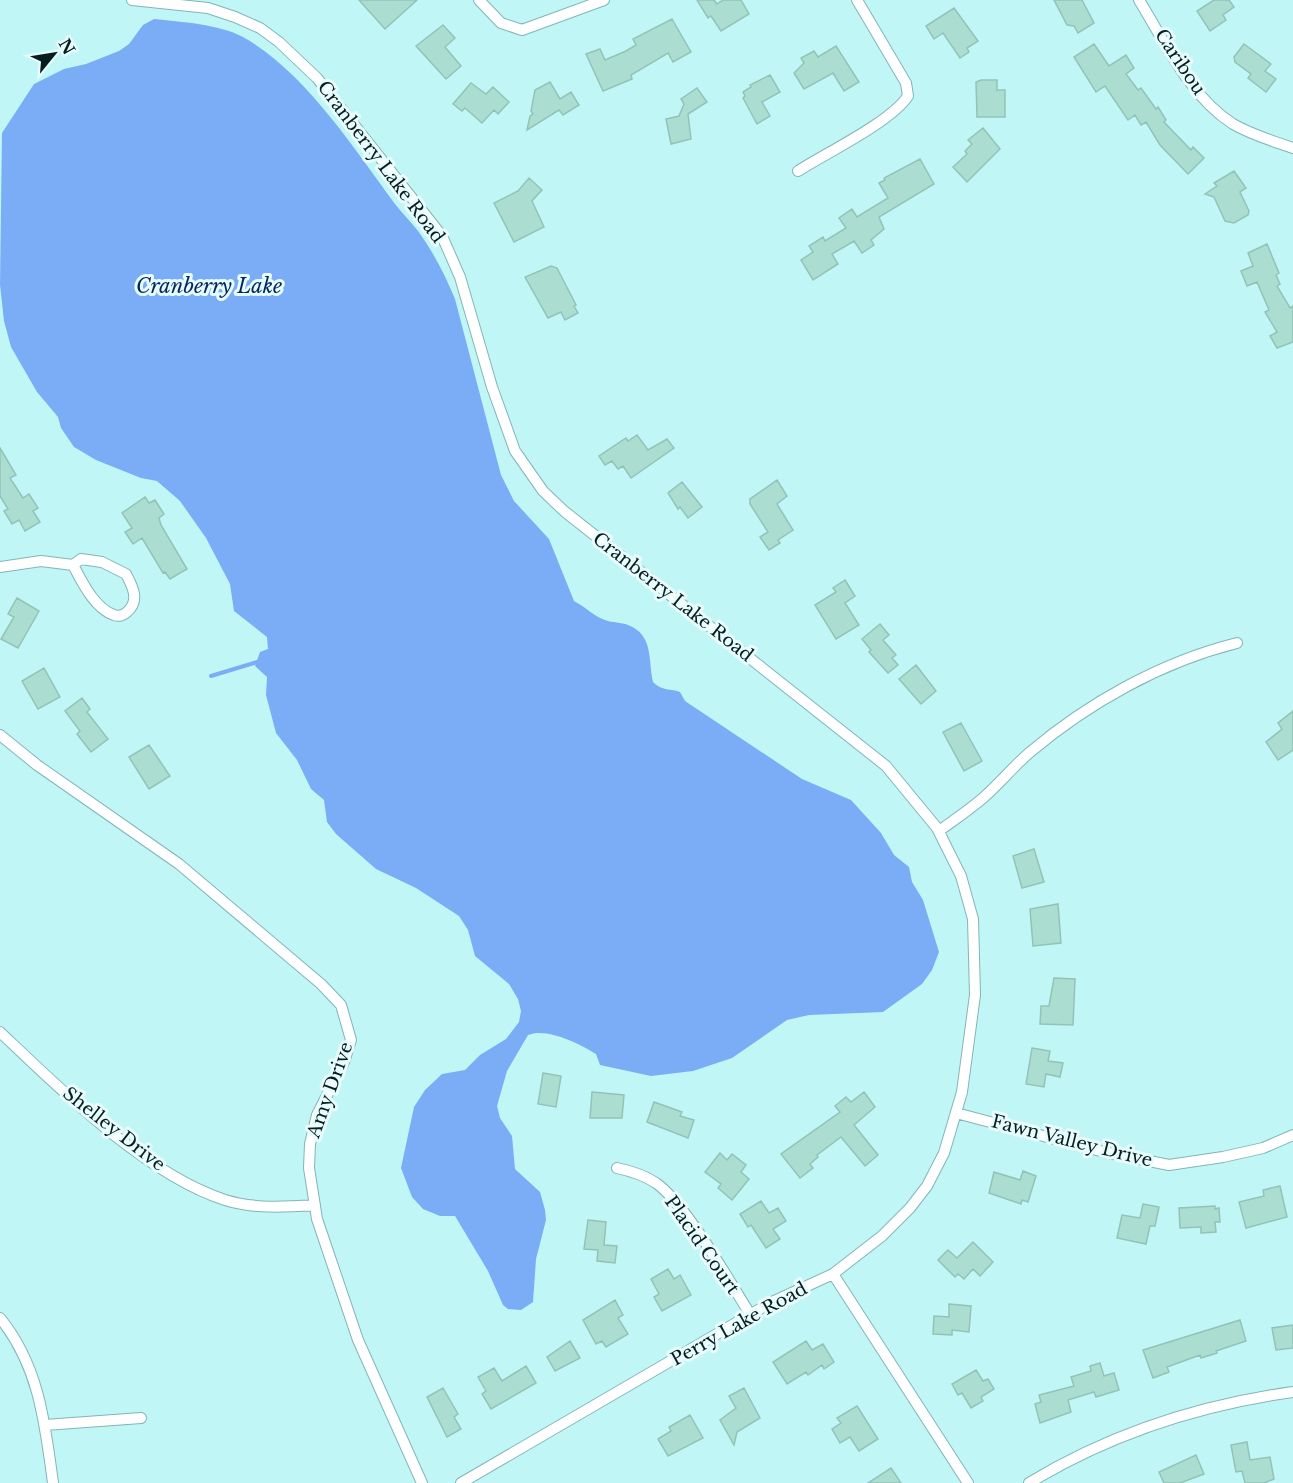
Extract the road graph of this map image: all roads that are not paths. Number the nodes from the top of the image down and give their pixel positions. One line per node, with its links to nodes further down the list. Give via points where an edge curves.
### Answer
1 (132, 0): 12 (street, Cranberry Lake Road, via 208,8 235,17 279,42 317,78 442,236 460,277 505,426 515,451 543,491 886,766)
2 (479, 0): 3 (street, via 501,23 522,30)
3 (604, 0)
4 (857, 0): 7 (street, via 906,83 908,96 903,104)
5 (1139, 0): 6 (street, Caribou, via 1194,88 1210,105 1253,134)
6 (1293, 148)
7 (798, 171)
8 (73, 565): 8 (street, via 88,559 115,567 131,583 135,604 122,616 106,610 89,592); 9 (street, via 41,561)
9 (0, 567)
10 (1237, 643): 12 (street, via 1170,664 1070,722 1028,754 983,799)
11 (0, 735): 17 (street, Amy Drive, via 179,864 341,1005 351,1040 317,1115 310,1144)
12 (939, 831): 14 (street, Cranberry Lake Road, via 961,876 973,919 976,961 970,1041)
13 (0, 1032): 17 (street, Shelley Drive, via 132,1147 202,1191 225,1200 265,1207)
14 (956, 1113): 15 (street, Fawn Valley Drive, via 1169,1165 1263,1148); 18 (street, Cranberry Lake Road, via 944,1153 927,1186 910,1208)
15 (1293, 1135)
16 (617, 1168): 19 (street, Placid Court, via 637,1172 657,1184 678,1206)
17 (315, 1204): 25 (street, Amy Drive, via 358,1340)
18 (833, 1274): 19 (street, Perry Lake Road, via 801,1286); 27 (street)
19 (750, 1314): 26 (street, Perry Lake Road)
20 (0, 1318): 23 (street, via 12,1333 34,1378)
21 (1293, 1392): 28 (street, via 1217,1406 1127,1433)
22 (141, 1418): 23 (street)
23 (45, 1425): 24 (street)
24 (52, 1483)
25 (422, 1483)
26 (461, 1483)
27 (968, 1483)
28 (1029, 1483)

